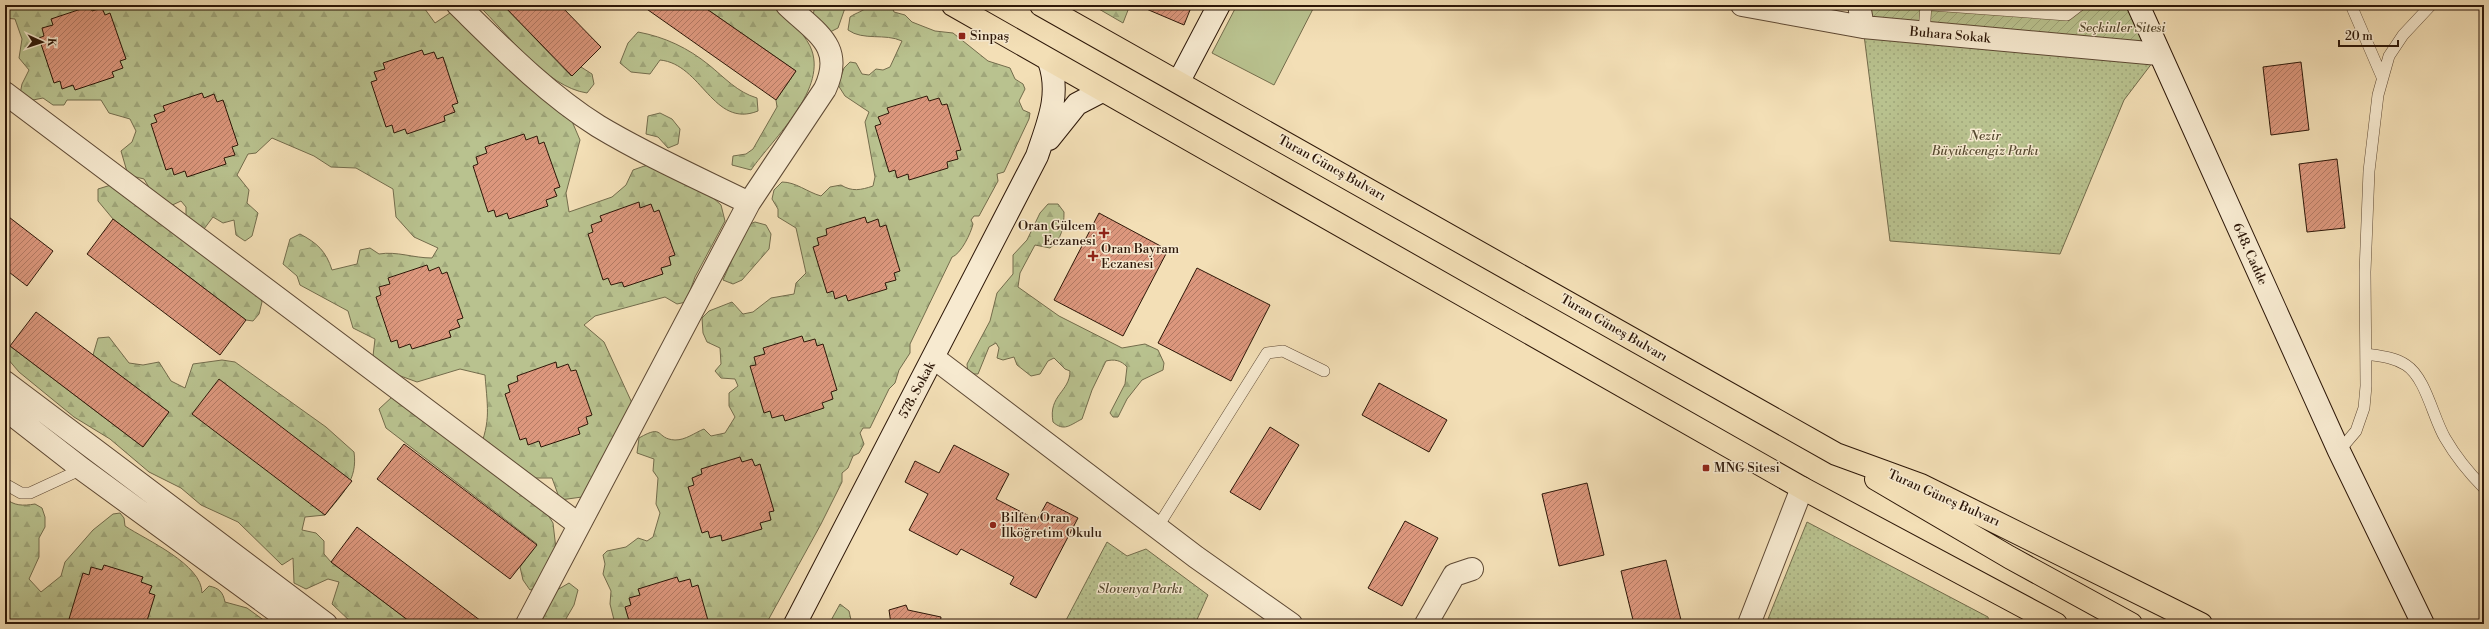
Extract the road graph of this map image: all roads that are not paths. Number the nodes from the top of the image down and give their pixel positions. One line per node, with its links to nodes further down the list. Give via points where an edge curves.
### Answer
1 (458, 5): 23 (street, via 532,76 597,125 643,152)
2 (787, 5): 23 (street, via 831,51 832,75)
3 (953, 5): 17 (main road)
4 (1040, 5): 19 (main road, Turan Güneş Bulvarı)
5 (1218, 5): 19 (street)
6 (1742, 5): 14 (street, Buhara Sokak)
7 (1859, 5): 14 (street)
8 (1926, 5): 15 (lane)
9 (1932, 5): 10 (lane, via 2067,16)
10 (2080, 5)
11 (2138, 5): 16 (street, 648. Cadde)
12 (2351, 5): 18 (lane)
13 (2431, 5): 18 (lane, via 2403,35 2389,56)
14 (1863, 27): 15 (street, Buhara Sokak)
15 (1924, 33): 16 (street, Buhara Sokak)
16 (2159, 54): 29 (street, 648. Cadde)
17 (1049, 61): 20 (main road); 22 (street, via 1054,79 1054,100)
18 (2382, 77): 24 (lane, via 2373,120 2369,171 2365,272)
19 (1179, 81): 30 (main road, Turan Güneş Bulvarı)
20 (1102, 91): 22 (street, via 1077,104); 33 (main road)
21 (5, 93): 36 (street)
22 (1037, 156): 25 (street, 578. Sokak)
23 (749, 203): 36 (street)
24 (2366, 354): 29 (lane, via 2364,408 2356,430); 34 (lane, via 2394,359 2408,366 2418,377 2444,437 2465,469)
25 (934, 358): 37 (street); 42 (street, 578. Sokak)
26 (1324, 371): 37 (lane, via 1283,351 1267,353)
27 (5, 382): 40 (street)
28 (5, 409): 31 (street)
29 (2339, 451): 35 (street, 648. Cadde)
30 (1836, 454): 47 (main road, via 1988,545); 48 (main road, Turan Güneş Bulvarı, via 1921,485)
31 (82, 469): 32 (lane, via 30,493 21,493); 39 (street)
32 (5, 484)
33 (1802, 488): 45 (street); 46 (main road)
34 (2484, 488)
35 (2363, 501): 49 (street); 50 (street)
36 (578, 524): 41 (street)
37 (1157, 528): 43 (street)
38 (1472, 569): 44 (street, via 1454,575)
39 (294, 624)
40 (326, 624)
41 (527, 624)
42 (795, 624)
43 (1291, 624)
44 (1426, 624)
45 (1749, 624)
46 (2056, 624)
47 (2131, 624)
48 (2202, 624)
49 (2423, 624)
50 (2437, 624)

